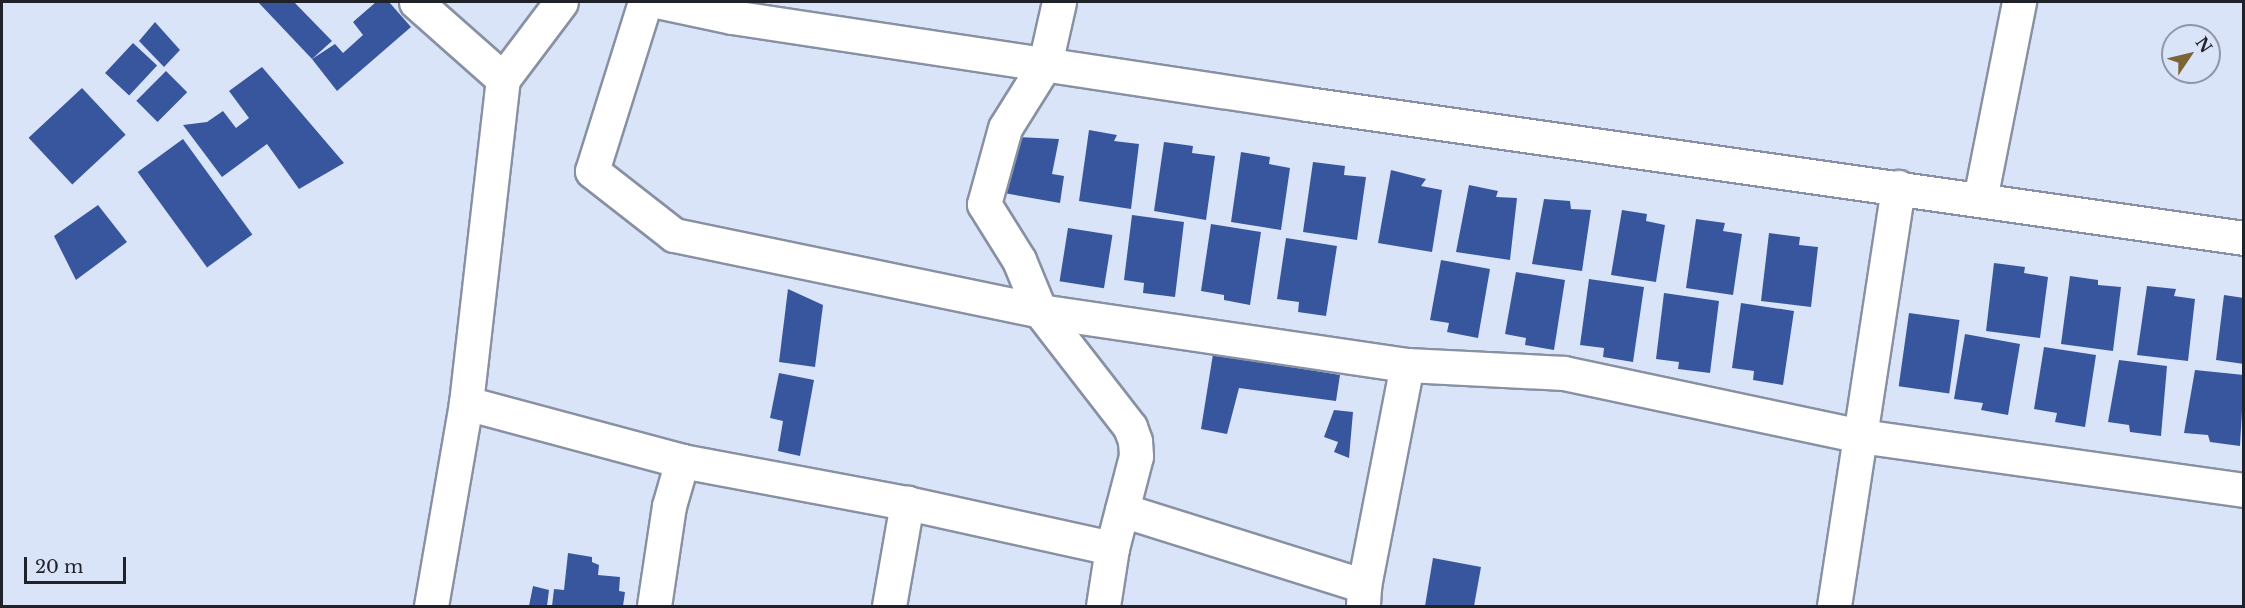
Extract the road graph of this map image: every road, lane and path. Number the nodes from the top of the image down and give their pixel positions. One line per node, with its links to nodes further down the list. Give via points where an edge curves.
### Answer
1 (416, 2): 9 (street)
2 (561, 2): 9 (street)
3 (645, 2): 13 (street, via 592,171 674,235)
4 (662, 2): 7 (street)
5 (1059, 2): 8 (street)
6 (2019, 2): 11 (street)
7 (735, 9): 8 (street)
8 (1045, 64): 10 (street); 13 (street, via 1005,128 984,204 1019,260)
9 (503, 79): 15 (street)
10 (1898, 187): 11 (street); 16 (street)
11 (1980, 198): 12 (street)
12 (2242, 232)
13 (1040, 311): 14 (street); 20 (street, via 1130,427 1136,456)
14 (1407, 365): 16 (street, via 1564,373); 22 (street)
15 (466, 403): 17 (street); 23 (street)
16 (1860, 436): 18 (street); 27 (street)
17 (682, 461): 19 (street); 24 (street, via 669,506)
18 (2244, 490)
19 (907, 503): 21 (street); 25 (street)
20 (1122, 510): 21 (street); 22 (street)
21 (1113, 548): 26 (street)
22 (1363, 596)
23 (431, 606)
24 (654, 606)
25 (889, 606)
26 (1103, 606)
27 (1834, 606)

